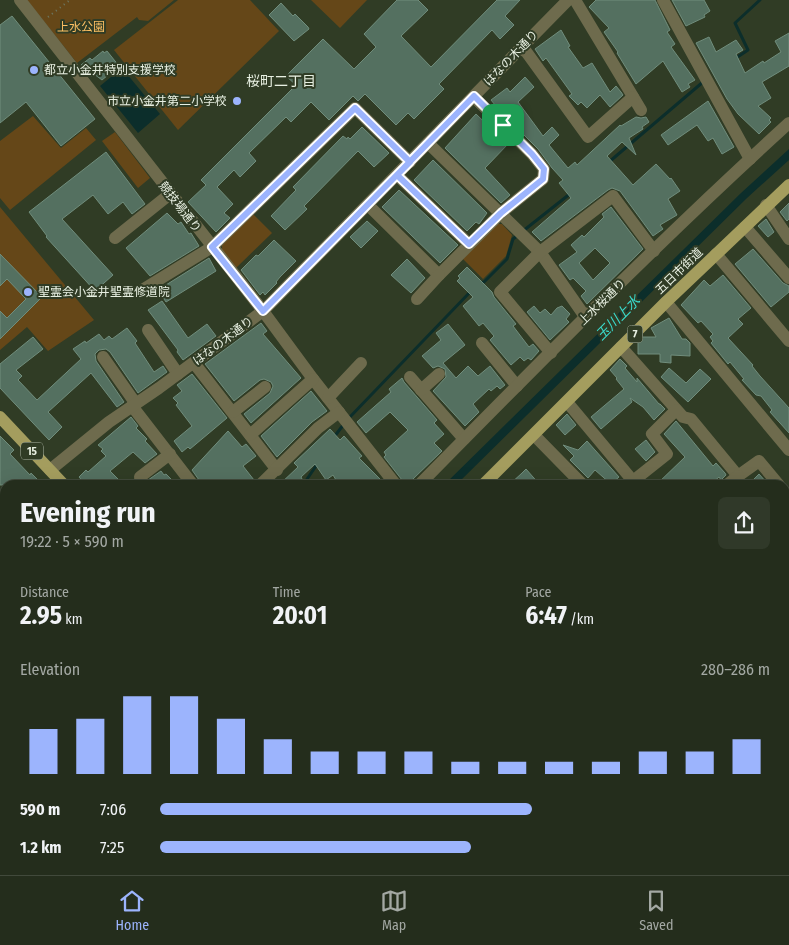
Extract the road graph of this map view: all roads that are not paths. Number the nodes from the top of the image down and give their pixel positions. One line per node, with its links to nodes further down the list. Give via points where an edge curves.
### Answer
1 (20, 0): 15 (street, 競技場通り)
2 (568, 0): 5 (street, はなの木通り)
3 (575, 0): 7 (street)
4 (663, 0): 11 (street)
5 (522, 46): 6 (street, はなの木通り); 7 (street, via 588,137)
6 (474, 96): 10 (street, はなの木通り); 18 (street, via 544,169 543,179)
7 (633, 97): 8 (street)
8 (641, 110)
9 (789, 123): 11 (street, 上水桜通り)
10 (428, 143): 12 (street, はなの木通り); 18 (street)
11 (750, 159): 24 (street, 上水桜通り)
12 (410, 162): 13 (street, はなの木通り); 23 (street, via 355,108)
13 (397, 175): 16 (street, はなの木通り); 22 (street)
14 (789, 184): 17 (main road, 五日市街道 / 7)
15 (170, 194): 20 (street); 23 (street, 競技場通り)
16 (368, 205): 27 (street); 32 (street, はなの木通り)
17 (766, 205): 19 (main road, 五日市街道 / 7); 21 (street)
18 (501, 213): 22 (street); 25 (street)
19 (745, 227): 26 (main road, 五日市街道 / 7); 28 (street)
20 (115, 238)
21 (789, 239)
22 (469, 244): 27 (street)
23 (212, 247): 29 (street); 32 (street, 競技場通り)
24 (654, 251): 25 (street, via 613,196); 33 (street, 上水桜通り)
25 (540, 252): 33 (street); 38 (street, via 500,292)
26 (716, 254): 31 (main road, 五日市街道 / 7); 35 (street)
27 (439, 276): 30 (street)
28 (789, 278)
29 (142, 290)
30 (417, 299)
31 (666, 302): 37 (main road, 五日市街道 / 7); 59 (street)
32 (263, 311): 40 (street, はなの木通り); 45 (street, 競技場通り)
33 (586, 318): 38 (street, 上水桜通り)
34 (148, 330): 42 (street)
35 (789, 341)
36 (482, 343): 46 (street)
37 (621, 348): 50 (main road, 五日市街道 / 7); 52 (street)
38 (551, 353): 46 (street, 上水桜通り)
39 (102, 357): 51 (street)
40 (194, 363): 42 (street, はなの木通り); 53 (street)
41 (361, 363): 49 (street)
42 (178, 374): 51 (street, はなの木通り)
43 (439, 374): 48 (street)
44 (410, 377): 48 (street)
45 (313, 379): 49 (street, 競技場通り); 56 (street)
46 (518, 386): 58 (street, 上水桜通り)
47 (265, 387): 53 (street)
48 (421, 390): 58 (street)
49 (328, 398): 55 (street, 競技場通り)
50 (567, 402): 57 (main road, 五日市街道 / 7); 72 (street)
51 (134, 405): 60 (street); 61 (street, はなの木通り)
52 (676, 410): 63 (street, via 683,418 691,419); 73 (street, via 652,434 667,454)
53 (233, 412): 56 (street)
54 (0, 417): 61 (main road, 15)
55 (343, 418): 62 (street, via 318,428); 68 (street, 競技場通り)
56 (250, 435): 62 (street)
57 (534, 435): 70 (main road, 五日市街道 / 7); 71 (street)
58 (464, 439): 69 (street, 上水桜通り)
59 (789, 450)
60 (170, 454): 64 (street); 66 (street)
61 (50, 470): 65 (main road, 15)
62 (277, 470): 67 (street)
63 (738, 476): 74 (street); 75 (street, via 759,461)
64 (140, 477)
65 (59, 480)
66 (189, 480)
67 (266, 480)
68 (392, 480)
69 (424, 480)
70 (488, 480)
71 (578, 480)
72 (632, 480)
73 (634, 480)
74 (733, 480)
75 (775, 480)

